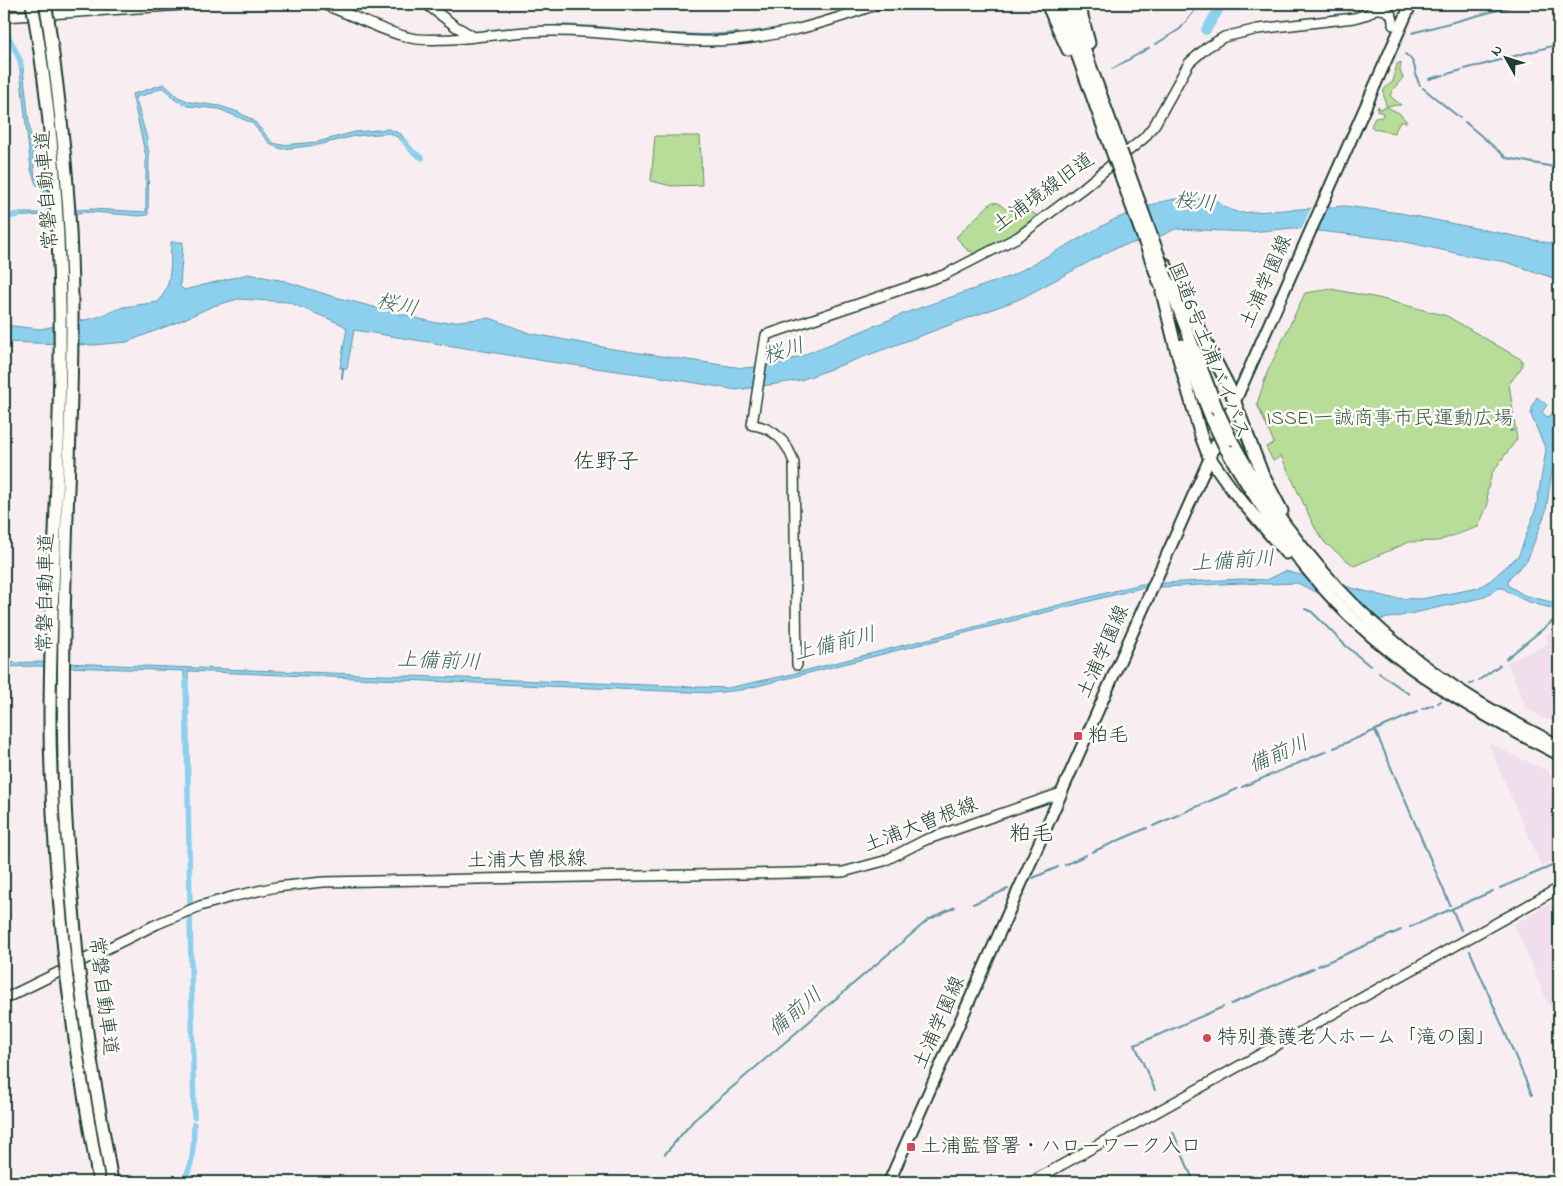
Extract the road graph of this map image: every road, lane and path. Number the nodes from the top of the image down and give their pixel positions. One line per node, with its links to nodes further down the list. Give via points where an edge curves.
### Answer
1 (32, 4): 36 (highway, 常磐自動車道, bridge, via 47,102 60,309 50,722 58,888 77,1054)
2 (45, 4): 37 (highway, 常磐自動車道, bridge, via 68,183 72,304 64,628 65,801 79,973)
3 (198, 4): 15 (street)
4 (322, 4): 17 (street, via 412,39)
5 (426, 4): 17 (street)
6 (878, 4): 17 (street, via 806,28 745,38 701,41 548,30)
7 (1047, 4): 18 (highway, via 1076,66)
8 (1059, 4): 18 (highway, 国道6号土浦バイパス)
9 (1068, 4): 18 (highway, 国道6号土浦バイパス)
10 (1079, 4): 18 (highway, via 1094,64)
11 (1403, 4): 16 (main road, 土浦学園線)
12 (1411, 4): 19 (main road)
13 (1416, 4): 19 (main road, 土浦学園線, via 1360,128)
14 (1379, 6): 16 (street, via 1389,12); 27 (street, 土浦境線旧道, via 1354,18 1258,29 1224,37 1188,64 1144,138 1018,237 944,275 766,335 752,420 777,435 790,451 794,463)
15 (4, 17)
16 (1393, 26): 19 (main road, 土浦学園線, via 1352,117)
17 (474, 37)
18 (1090, 77): 20 (highway, 国道6号土浦バイパス)
19 (1349, 140): 22 (main road, 土浦学園線)
20 (1117, 152): 21 (highway, 国道6号土浦バイパス, bridge); 21 (highway, 国道6号土浦バイパス, bridge, via 1159,257)
21 (1166, 285): 22 (highway); 23 (highway, 国道6号土浦バイパス, bridge, via 1195,379); 24 (highway, via 1175,345)
22 (1234, 400): 24 (main road, 土浦学園線); 25 (highway, via 1262,472 1286,517)
23 (1229, 444): 25 (highway, 国道6号土浦バイパス); 26 (highway, 国道6号土浦バイパス, via 1267,515)
24 (1209, 457): 26 (highway, via 1234,492); 33 (main road, 土浦学園線)
25 (1290, 534): 28 (highway, 国道6号土浦バイパス, via 1376,627)
26 (1297, 561): 28 (highway, 国道6号土浦バイパス, via 1319,590)
27 (797, 665)
28 (1430, 676): 29 (highway); 30 (highway, 国道6号土浦バイパス); 31 (highway, 国道6号土浦バイパス, via 1502,726); 32 (highway, via 1466,711)
29 (1559, 738)
30 (1559, 746)
31 (1559, 754)
32 (1559, 762)
33 (1061, 793): 35 (street, 土浦大曽根線, via 926,840 884,861 843,872 323,882 276,887 184,912); 38 (main road, 土浦学園線)
34 (1559, 888): 39 (street)
35 (4, 999)
36 (99, 1182)
37 (112, 1182)
38 (889, 1182)
39 (1031, 1182)

